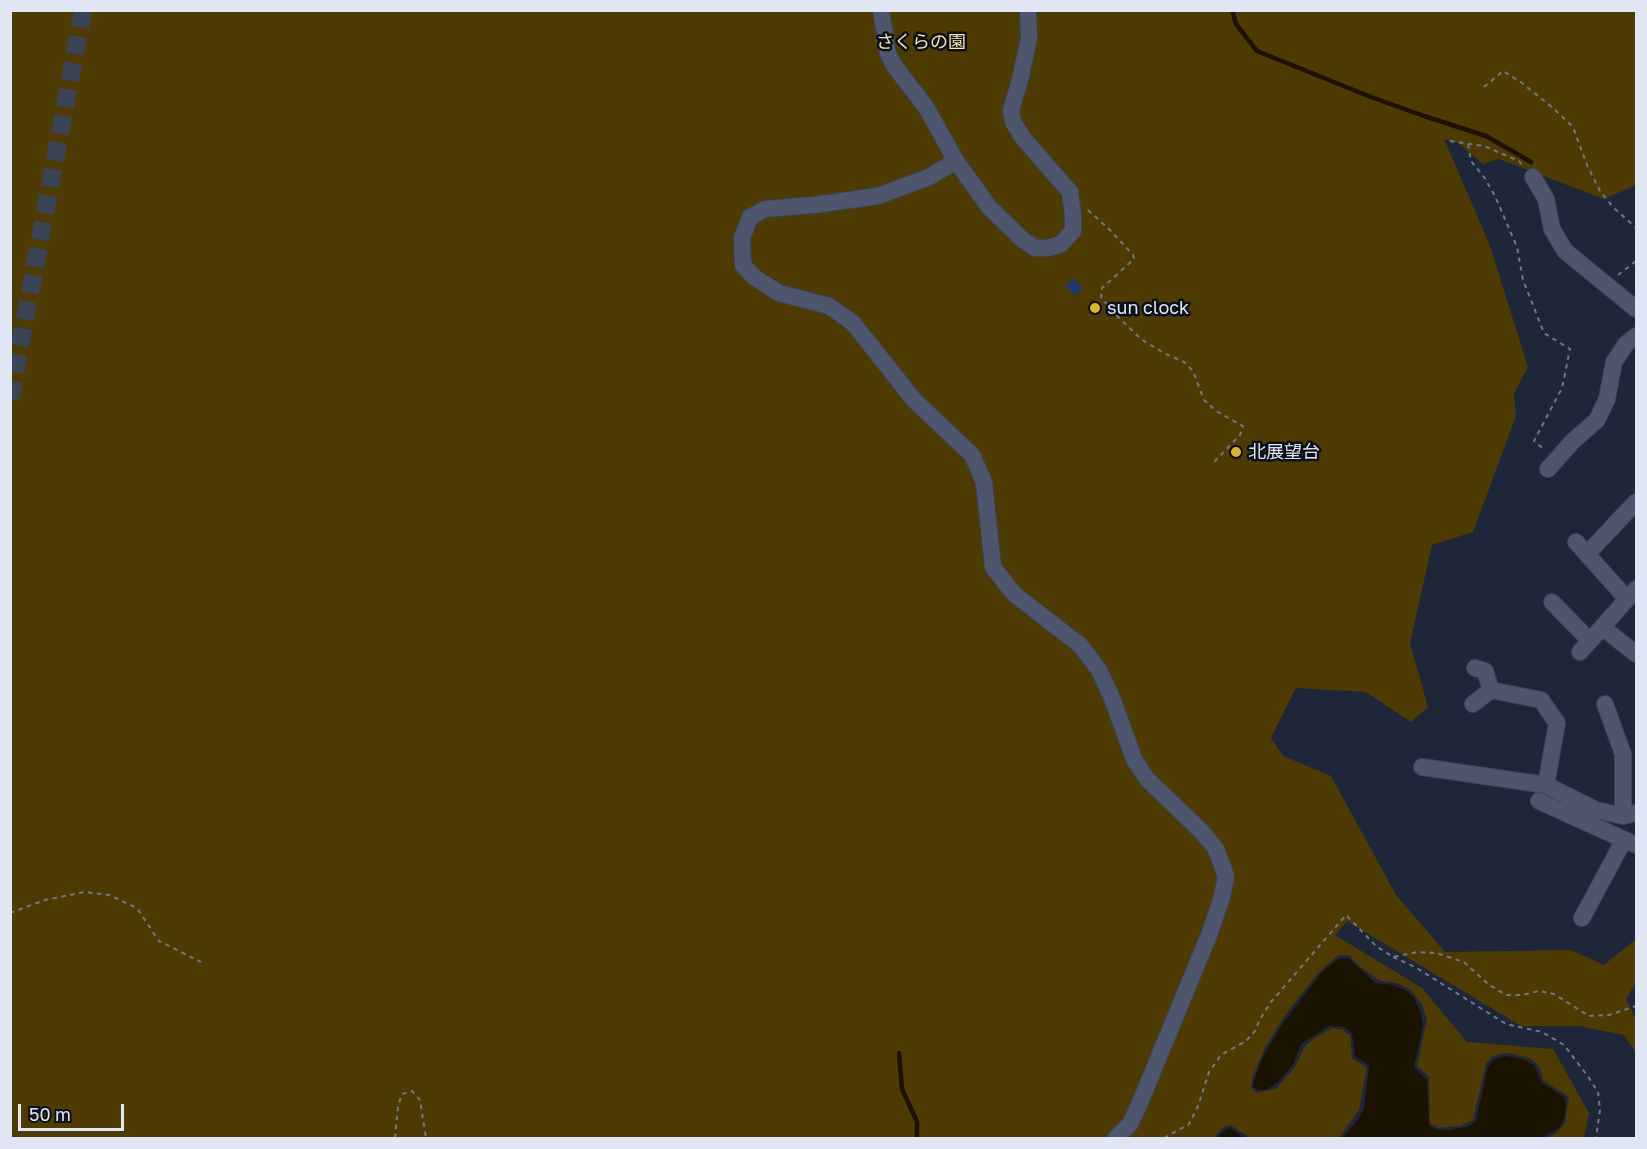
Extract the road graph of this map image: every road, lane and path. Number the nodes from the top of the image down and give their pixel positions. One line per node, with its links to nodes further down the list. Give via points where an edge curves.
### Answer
1 (881, 10): 6 (street, via 888,54 926,107)
2 (1028, 10): 8 (street, via 1029,38 1011,110 1013,122)
3 (1484, 87): 9 (path, via 1503,71 1553,108 1573,127 1600,191)
4 (1450, 141): 5 (path)
5 (1468, 144): 7 (path, via 1484,146 1519,162); 15 (path, via 1471,161 1495,196 1517,247 1523,280 1544,333 1570,349 1562,388 1534,441)
6 (956, 161): 8 (street, via 989,207 1035,248 1061,244 1073,231); 38 (street, via 929,177 878,196 765,208 750,217 742,238 743,265 779,293 829,306 854,323 914,400 972,455 984,482 993,567 1014,594 1080,645 1099,670 1134,759 1147,779 1216,849 1226,876 1213,925 1139,1106 1130,1124)
7 (1533, 177): 11 (street, via 1546,199 1552,229 1565,251)
8 (1070, 194): 14 (path, via 1133,255 1134,259 1102,288 1101,297 1142,340 1184,362 1193,371 1204,400 1243,426 1240,435)
9 (1636, 228)
10 (1636, 261): 11 (path)
11 (1607, 285): 12 (street)
12 (1636, 309)
13 (1636, 336): 15 (street, via 1614,362 1607,399 1598,420)
14 (1212, 464)
15 (1552, 465)
16 (1636, 502): 17 (street, via 1581,548)
17 (1632, 594): 19 (street)
18 (1552, 602): 19 (street, via 1585,647)
19 (1602, 627): 20 (street)
20 (1636, 654)
21 (1475, 668): 22 (street, via 1485,670)
22 (1491, 690): 23 (street); 26 (street, via 1541,700 1557,723)
23 (1473, 704)
24 (1605, 704): 28 (street, via 1623,754)
25 (1422, 767): 26 (street)
26 (1546, 785): 29 (street)
27 (1539, 801): 29 (street)
28 (1630, 814): 29 (street, via 1596,810)
29 (1583, 819): 30 (street)
30 (1630, 842): 32 (street)
31 (10, 913): 34 (path, via 45,900 85,892 109,895 137,908 159,941)
32 (1582, 918)
33 (1392, 957): 35 (path, via 1436,953 1464,962 1506,995 1539,991 1554,994 1589,1016 1609,1015); 39 (path, via 1346,915 1270,1002 1255,1031 1221,1055 1209,1072 1189,1124); 40 (path, via 1415,967 1506,1024 1542,1032 1564,1045 1598,1092)
34 (201, 962)
35 (1636, 1006)
36 (395, 1138): 37 (path, via 402,1094 412,1091 420,1100)
37 (426, 1138)
38 (1116, 1138)
39 (1164, 1138)
40 (1596, 1138)

